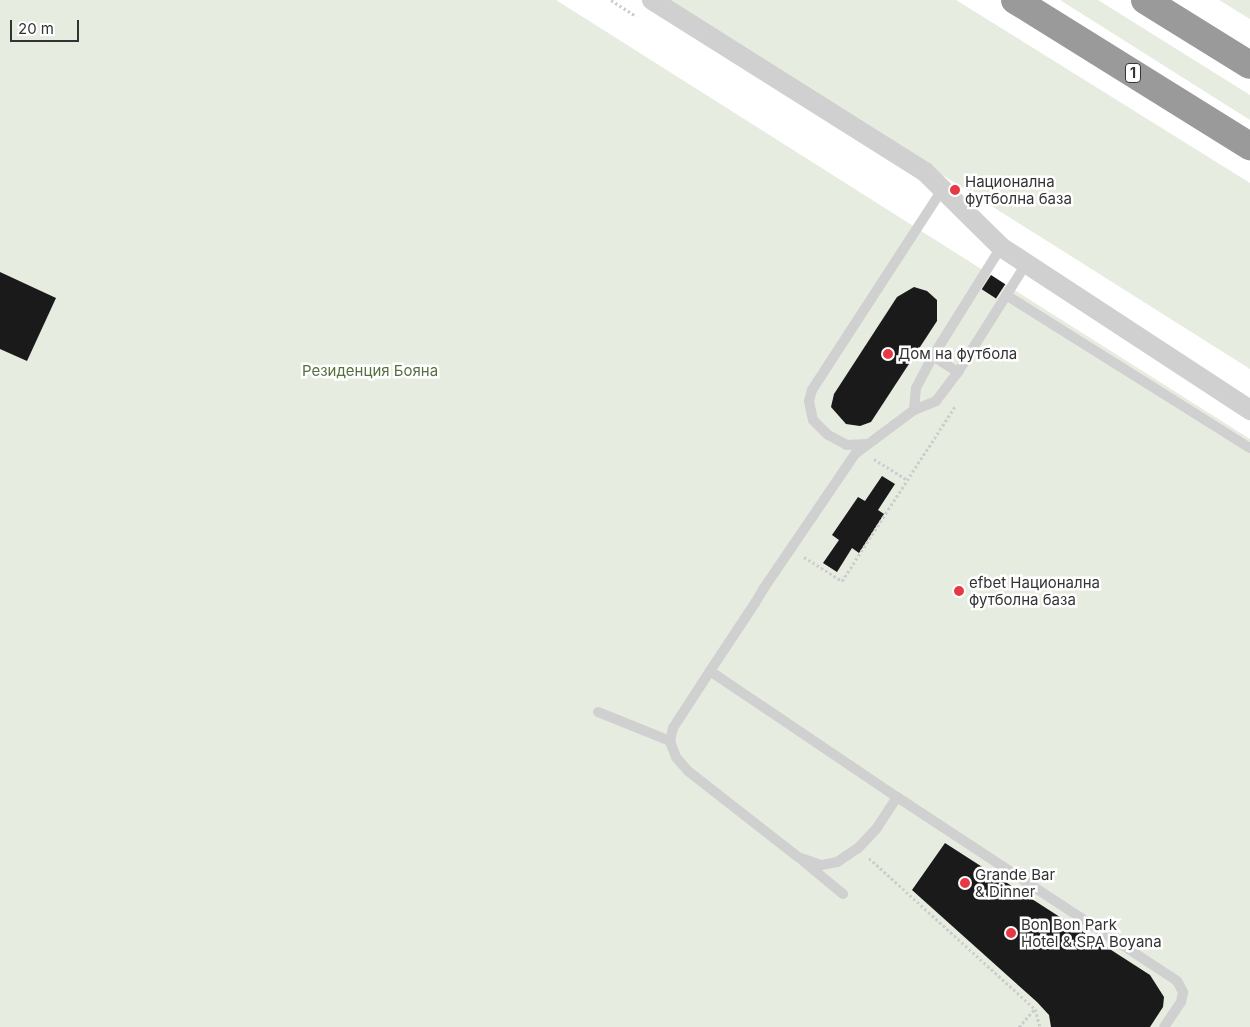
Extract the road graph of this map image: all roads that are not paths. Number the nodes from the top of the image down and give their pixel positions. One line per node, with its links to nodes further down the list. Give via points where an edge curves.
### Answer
1 (652, 0): 6 (street, via 925,172)
2 (1015, 0): 5 (highway, 1)
3 (1145, 0): 4 (highway)
4 (1250, 65)
5 (1250, 146)
6 (943, 188): 7 (street); 14 (lane, via 812,390 809,401 813,420 828,435 847,446)
7 (1000, 247): 8 (street); 10 (lane)
8 (1026, 264): 9 (lane); 13 (street)
9 (1006, 295): 11 (lane); 15 (lane)
10 (933, 356): 11 (lane); 12 (lane, via 916,388)
11 (958, 372): 12 (lane, via 936,400)
12 (914, 410): 14 (lane, via 894,428)
13 (1250, 410)
14 (863, 447): 16 (lane)
15 (1250, 448)
16 (710, 671): 18 (lane, via 673,728); 19 (lane)
17 (598, 712): 18 (lane)
18 (670, 741): 20 (lane, via 676,757 688,772)
19 (897, 797): 20 (lane, via 876,829 858,848 837,862 821,865); 22 (lane, via 1178,981 1183,992 1181,1002)
20 (798, 857): 21 (lane)
21 (843, 894)
22 (1164, 1027)

